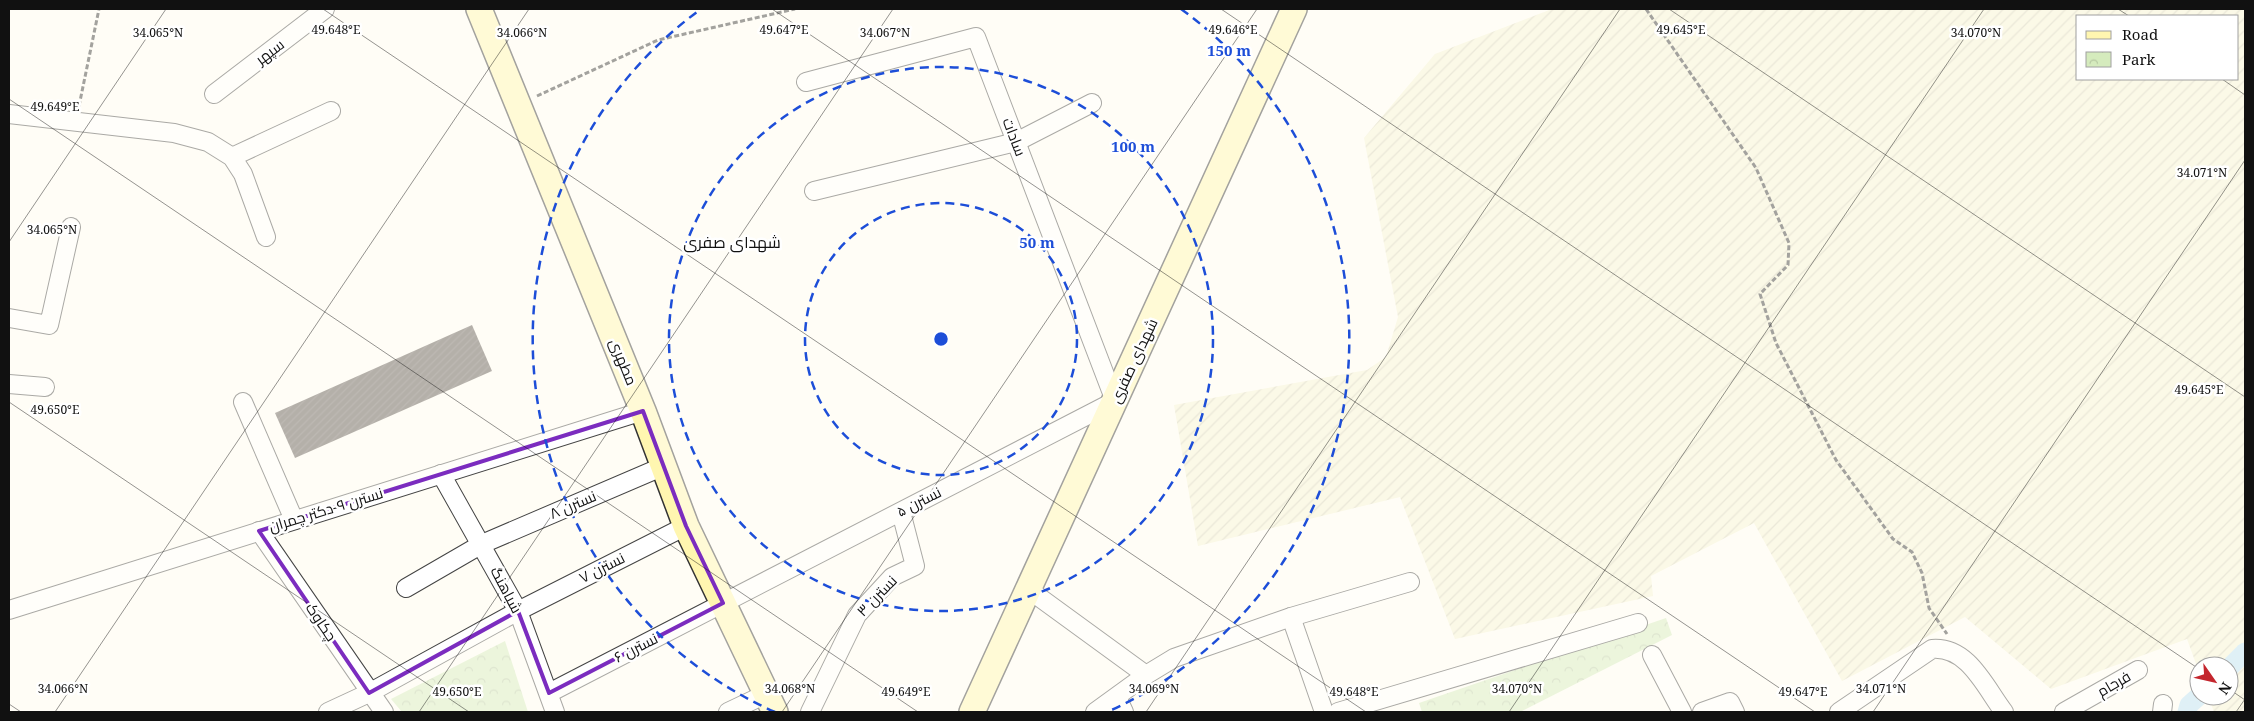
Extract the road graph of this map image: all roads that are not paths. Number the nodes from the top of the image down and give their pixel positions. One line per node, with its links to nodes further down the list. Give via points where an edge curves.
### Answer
1 (325, 9): 4 (street, سپهر)
2 (479, 9): 20 (street, مطهری)
3 (1294, 9): 18 (street, شهدای صفری)
4 (306, 15): 6 (street, سپهر)
5 (806, 82): 10 (street, سادات, via 976,37)
6 (214, 94)
7 (1092, 103): 10 (street)
8 (331, 111): 11 (street)
9 (9, 114): 11 (street, via 174,133 208,142)
10 (1016, 142): 12 (street); 18 (street, سادات)
11 (232, 157): 14 (street, via 243,174)
12 (814, 190)
13 (71, 227): 15 (street, via 49,325)
14 (266, 236)
15 (9, 318)
16 (9, 384): 17 (street)
17 (44, 387)
18 (1115, 401): 23 (street, نسترن ۵); 30 (street, شهدای صفری)
19 (243, 402): 24 (street)
20 (643, 411): 21 (street, مطهری); 22 (street, نسترن ۹-دکتر چمران)
21 (664, 466): 25 (street, مطهری); 27 (street, نسترن ۸)
22 (441, 474): 24 (street, نسترن ۹-دکتر چمران); 27 (street, شباهنگ)
23 (901, 512): 31 (street, نسترن ۵); 48 (street, نسترن ۳, via 915,566 892,577 857,615)
24 (294, 520): 26 (street, نسترن ۹-دکتر چمران)
25 (686, 526): 31 (street, مطهری); 33 (street, نسترن ۷)
26 (259, 531): 32 (street, نسترن ۹-دکتر چمران); 39 (street, چکاوک)
27 (482, 544): 29 (street, نسترن ۸); 33 (street, شباهنگ)
28 (1410, 582): 34 (street)
29 (406, 588)
30 (1028, 589): 38 (street); 49 (street, شهدای صفری)
31 (723, 603): 40 (street, نسترن ۶); 41 (street, مطهری)
32 (9, 610)
33 (518, 611): 39 (street, نسترن ۷); 40 (street, شباهنگ)
34 (1291, 616): 38 (street, via 1174,658); 51 (street)
35 (1638, 623): 52 (street)
36 (1652, 656): 53 (street)
37 (2138, 670): 57 (street, فرجام)
38 (1146, 675): 42 (street)
39 (369, 693): 44 (street, نسترن ۷); 45 (street, چکاوک)
40 (549, 693): 46 (street, شباهنگ)
41 (770, 703): 47 (street)
42 (1120, 705): 50 (street)
43 (1732, 707): 54 (street)
44 (328, 712)
45 (384, 712)
46 (555, 712)
47 (728, 712)
48 (810, 712)
49 (972, 712)
50 (1095, 712)
51 (1324, 712)
52 (1338, 712)
53 (1682, 712)
54 (1702, 712)
55 (1839, 712): 56 (street, via 1932,649 1953,651 1965,659)
56 (2004, 712)
57 (2064, 712)

